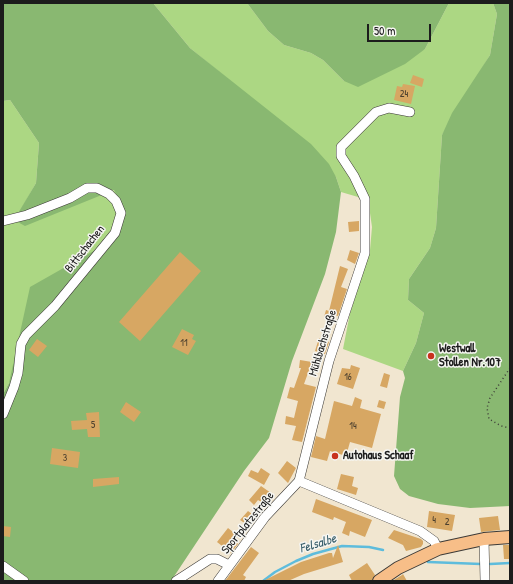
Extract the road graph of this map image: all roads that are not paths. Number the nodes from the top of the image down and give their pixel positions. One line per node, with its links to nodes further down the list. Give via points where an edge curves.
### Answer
1 (410, 112): 4 (street, Mühlbachstraße, via 389,108 376,112 341,147 341,156 365,199 365,253 329,361)
2 (3, 221): 3 (street, Bittschachen, via 27,215 70,198 87,188 97,188 109,194 116,201 121,213 115,233 55,306 26,335 21,344 14,388)
3 (3, 414)
4 (299, 481): 7 (street, via 420,531 434,541); 8 (street, Sportplatzstraße, via 265,517)
5 (510, 537): 6 (main road)
6 (484, 539): 7 (main road); 14 (street)
7 (438, 549): 13 (main road, via 398,568)
8 (229, 565): 11 (street, via 217,559 210,559); 12 (street, Sportplatzstraße)
9 (3, 566): 10 (street)
10 (24, 581)
11 (176, 581)
12 (218, 581)
13 (379, 581)
14 (485, 581)

